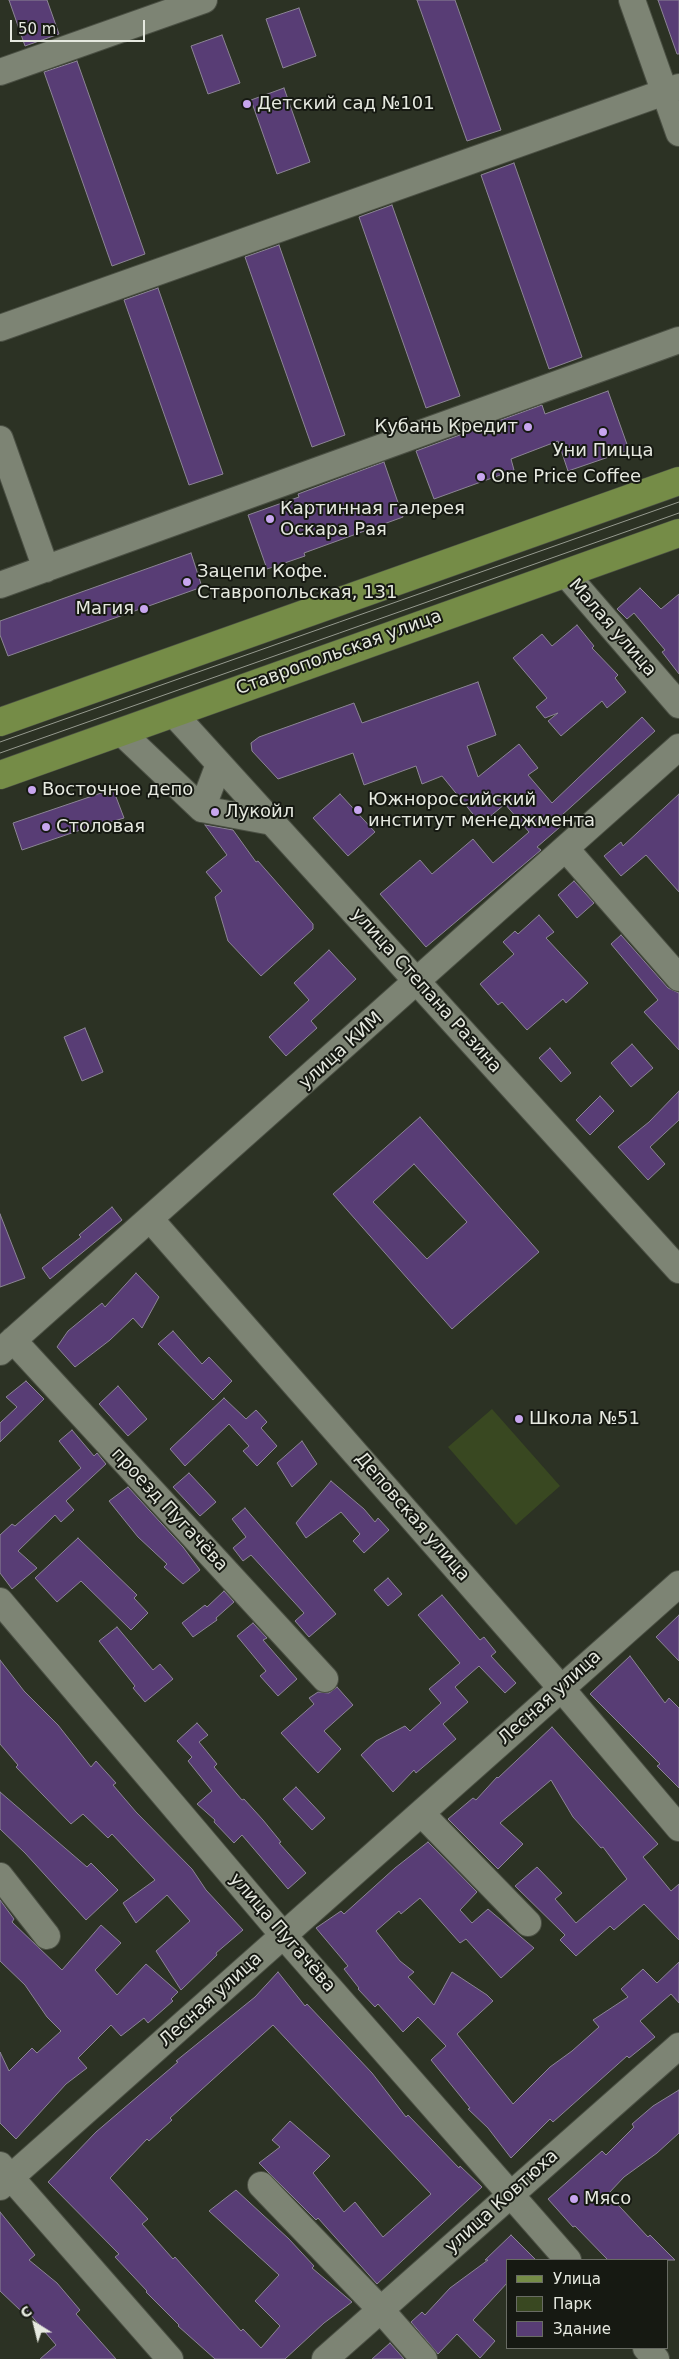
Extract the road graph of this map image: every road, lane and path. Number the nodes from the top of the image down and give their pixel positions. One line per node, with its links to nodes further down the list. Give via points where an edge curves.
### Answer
1 (204, 0): 3 (street)
2 (632, 0): 4 (street)
3 (0, 72)
4 (672, 90): 5 (street); 6 (street)
5 (679, 133)
6 (0, 328)
7 (679, 340): 11 (street)
8 (0, 439): 11 (street)
9 (679, 481): 16 (main road)
10 (679, 533): 12 (main road, Ставропольская улица)
11 (46, 569): 13 (street)
12 (565, 573): 14 (street, Малая улица); 15 (main road, Ставропольская улица)
13 (0, 585)
14 (679, 706)
15 (173, 712): 17 (main road, Ставропольская улица); 19 (street, улица Степана Разина)
16 (0, 722)
17 (121, 732): 20 (main road, Ставропольская улица); 21 (street)
18 (679, 747): 23 (street, улица КИМ)
19 (219, 764): 21 (street); 22 (street, улица Степана Разина)
20 (0, 775)
21 (202, 809): 22 (street)
22 (272, 822): 25 (street, улица Степана Разина)
23 (566, 849): 24 (street); 25 (street, улица КИМ)
24 (679, 978)
25 (418, 981): 26 (street, улица КИМ); 27 (street, улица Степана Разина)
26 (151, 1220): 28 (street, улица КИМ); 32 (street, Деповская улица)
27 (679, 1270)
28 (7, 1346): 31 (street, проезд Пугачёва)
29 (679, 1584): 32 (street, Лесная улица)
30 (0, 1601): 38 (street, улица Пугачёва)
31 (324, 1679)
32 (561, 1688): 33 (street, Лесная улица); 34 (street, Деповская улица)
33 (421, 1813): 36 (street); 38 (street, Лесная улица)
34 (676, 1818)
35 (0, 1876): 37 (street)
36 (528, 1923)
37 (47, 1936)
38 (283, 1936): 40 (street, Лесная улица); 42 (street, улица Пугачёва)
39 (679, 2046): 42 (street, улица Ковтюха)
40 (4, 2177): 46 (street)
41 (261, 2185): 44 (street)
42 (510, 2195): 43 (street, улица Пугачёва); 44 (street, улица Ковтюха)
43 (567, 2259)
44 (381, 2310): 47 (street, улица Ковтюха); 48 (street)
45 (647, 2349): 49 (street)
46 (170, 2359)
47 (325, 2359)
48 (424, 2359)
49 (656, 2359)

